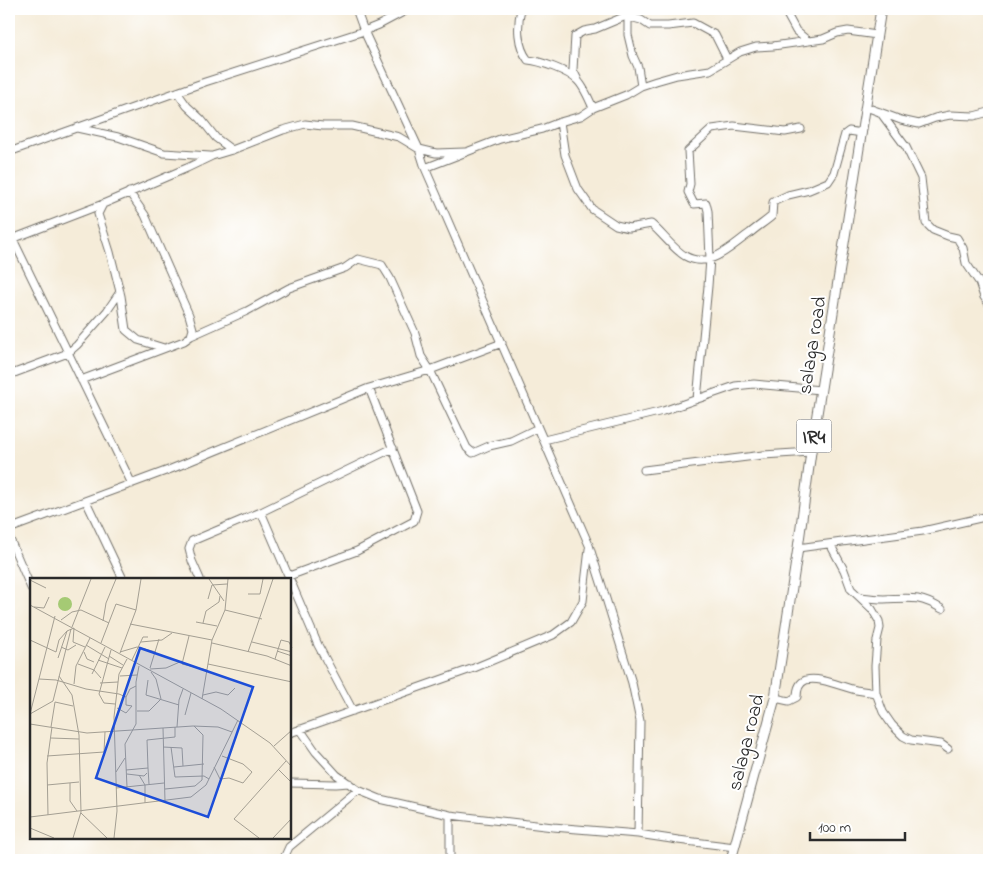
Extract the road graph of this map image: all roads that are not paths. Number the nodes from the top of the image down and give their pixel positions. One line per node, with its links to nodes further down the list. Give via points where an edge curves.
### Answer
1 (356, 9): 7 (street)
2 (408, 9): 7 (street)
3 (521, 9): 11 (street, via 518,22 520,40 522,52 528,60 565,72)
4 (784, 9): 9 (street, via 796,30)
5 (881, 9): 8 (main road, salaga road / IR4)
6 (627, 14): 10 (street, via 650,26 693,23 716,35); 11 (street, via 575,36 573,70); 12 (street, via 628,35)
7 (364, 30): 13 (street); 22 (street)
8 (877, 35): 9 (street, via 848,31); 14 (main road, salaga road / IR4)
9 (808, 42): 10 (street, via 756,47)
10 (727, 59): 12 (street, via 710,70 677,75)
11 (578, 81): 15 (street)
12 (641, 86): 15 (street)
13 (177, 92): 19 (street); 23 (street, via 216,138)
14 (866, 107): 16 (street); 21 (main road, salaga road / IR4)
15 (593, 108): 18 (street, via 581,116)
16 (880, 112): 17 (street, via 919,124 950,115 974,116); 34 (street, via 906,147 921,178 926,223 933,230 957,238 966,263)
17 (989, 112)
18 (560, 122): 25 (street); 32 (street, via 565,155 578,188 592,209 616,225 629,228 651,224 686,256 697,260)
19 (76, 128): 24 (street); 26 (street, via 164,152)
20 (801, 130): 32 (street, via 785,132 734,126 712,130 688,151 688,192 694,204 706,203)
21 (862, 133): 32 (street, via 849,131 845,134 834,173 828,182 773,202 772,216 726,252); 43 (main road, salaga road / IR4)
22 (419, 149): 23 (street, via 399,136 368,129 305,124); 25 (street, via 436,153); 27 (street)
23 (232, 150): 26 (street)
24 (9, 152)
25 (465, 152): 27 (street)
26 (212, 156): 28 (street)
27 (425, 168): 36 (street)
28 (129, 192): 29 (street); 35 (street, via 145,215 189,315 193,329)
29 (103, 204): 31 (street); 33 (street, via 98,214)
30 (9, 231): 31 (street)
31 (12, 239): 38 (street)
32 (710, 259): 44 (street)
33 (120, 292): 37 (street, via 126,330 138,340); 38 (street)
34 (989, 304)
35 (191, 336): 37 (street); 39 (street, via 289,288 344,268 358,258 382,264)
36 (502, 343): 39 (street); 45 (street)
37 (164, 348): 41 (street)
38 (68, 353): 40 (street); 41 (street)
39 (430, 370): 42 (street); 45 (street, via 467,448 473,453)
40 (9, 375)
41 (81, 380): 50 (street)
42 (369, 388): 47 (street); 50 (street)
43 (821, 390): 44 (street, via 754,384 734,386); 48 (main road, salaga road / IR4)
44 (697, 399): 46 (street, via 663,411)
45 (538, 428): 46 (street)
46 (544, 440): 57 (street)
47 (393, 448): 52 (street); 59 (street, via 418,512 414,520 357,551)
48 (811, 452): 49 (street); 58 (main road, salaga road / IR4)
49 (644, 470)
50 (132, 484): 51 (street)
51 (86, 501): 54 (street); 60 (street)
52 (261, 512): 59 (street); 61 (street, via 192,541 189,549)
53 (989, 516): 56 (street, via 923,531)
54 (9, 529)
55 (9, 536): 63 (street)
56 (830, 544): 58 (street); 64 (street, via 851,590)
57 (589, 545): 68 (street, via 583,601 571,622 553,635 474,668); 76 (street, via 632,683 640,721)
58 (798, 548): 67 (main road, salaga road / IR4)
59 (289, 576)
60 (124, 578)
61 (200, 578)
62 (291, 581): 68 (street, via 318,645)
63 (30, 586)
64 (860, 597): 65 (street, via 922,599); 66 (street, via 879,621)
65 (942, 609)
66 (876, 693): 67 (street, via 806,680 800,684 797,697 789,701); 71 (street, via 883,712 902,736 941,744)
67 (775, 698): 77 (main road, salaga road / IR4)
68 (353, 711): 69 (street)
69 (300, 729): 70 (street); 73 (street, via 326,764)
70 (291, 733)
71 (948, 749)
72 (291, 782): 73 (street)
73 (349, 783): 74 (street)
74 (358, 790): 75 (street); 78 (street, via 289,847)
75 (450, 815): 76 (street); 79 (street)
76 (638, 834): 77 (street)
77 (735, 847): 80 (main road, salaga road / IR4)
78 (285, 860)
79 (450, 860)
80 (731, 860)

